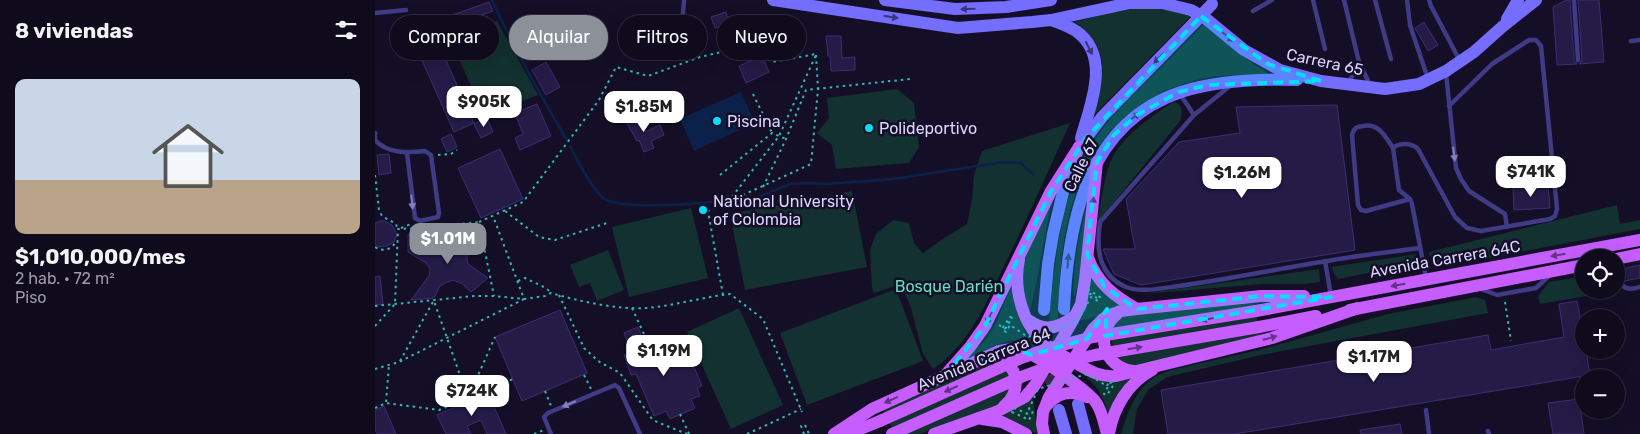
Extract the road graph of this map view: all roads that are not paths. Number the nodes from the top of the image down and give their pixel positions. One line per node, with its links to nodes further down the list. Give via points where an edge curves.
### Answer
1 (684, 0): 18 (lane)
2 (773, 0): 19 (main road, Carrera 65, one-way to 19, via 958,28)
3 (885, 0): 4 (main road, one-way to 3, via 1006,7 955,9)
4 (1051, 0)
5 (1273, 0): 16 (lane)
6 (1313, 0): 23 (lane)
7 (1344, 0): 26 (lane)
8 (1375, 0): 24 (lane)
9 (1407, 0): 29 (lane, via 1409,25)
10 (1429, 0): 27 (lane)
11 (1518, 0): 20 (main road)
12 (1536, 0): 20 (main road, Carrera 65)
13 (1574, 0): 25 (lane)
14 (1213, 2): 38 (main road, Calle 67, one-way to 38, bridge, via 1103,116)
15 (406, 10): 17 (lane)
16 (1253, 11)
17 (375, 13)
18 (683, 15)
19 (1051, 20): 30 (main road, Carrera 65, one-way to 30, via 1130,4 1177,5 1205,18 1244,50 1268,64); 38 (main road, one-way to 38, via 1084,38 1095,64 1095,86)
20 (1501, 27): 27 (main road, Carrera 65)
21 (1640, 40): 22 (lane)
22 (1631, 41)
23 (1325, 49)
24 (1391, 59)
25 (1578, 60)
26 (1359, 62): 32 (lane); 33 (lane)
27 (1460, 62): 28 (main road, Carrera 65)
28 (1446, 71): 29 (main road, Carrera 65); 35 (lane)
29 (1428, 80): 33 (main road, Carrera 65, via 1410,86)
30 (1321, 81): 31 (main road, Calle 67, via 1288,79); 32 (main road, Carrera 65)
31 (1234, 83): 34 (main road, Calle 67); 36 (lane)
32 (1346, 85): 33 (main road, Carrera 65)
33 (1372, 88)
34 (1179, 92): 36 (lane); 41 (main road, Calle 67, one-way to 34, via 1127,122 1149,106)
35 (1449, 106): 43 (lane, one-way to 43, via 1456,168 1461,179 1469,191 1505,214); 43 (lane, via 1492,64 1529,40 1536,40 1541,46 1557,209 1555,216 1549,219)
36 (1194, 115): 50 (lane, via 1100,222 1099,257 1109,276 1126,287 1140,290 1201,283)
37 (375, 134): 40 (lane, via 375,140 381,146)
38 (1079, 147): 49 (main road, via 1051,191); 59 (main road, Calle 67, via 1065,184 1053,234)
39 (1393, 148): 42 (lane, via 1399,190); 42 (lane, via 1375,126 1353,129 1358,205 1366,211); 43 (lane, via 1407,144 1418,149 1455,217 1467,228 1481,231)
40 (407, 154): 40 (lane, one-way to 40, via 413,215 418,221 436,218 439,216 433,158 425,151)
41 (1097, 162): 46 (main road, one-way to 41); 57 (main road, Calle 67, one-way to 41, via 1072,231)
42 (1410, 199): 45 (lane)
43 (1507, 227)
44 (1640, 240): 52 (main road, Avenida Carrera 64C, one-way to 52)
45 (1420, 248): 50 (lane); 52 (lane)
46 (1087, 254): 58 (main road, via 1105,287); 62 (main road)
47 (1640, 254): 48 (main road)
48 (1625, 257)
49 (1019, 259): 63 (main road, via 1017,291); 72 (main road, one-way to 72, via 985,326)
50 (1325, 261): 55 (lane)
51 (1575, 267): 56 (main road, Avenida Carrera 64C)
52 (1426, 280): 55 (main road, Avenida Carrera 64C, one-way to 55)
53 (1625, 287): 54 (lane)
54 (1640, 287)
55 (1331, 297): 58 (main road, via 1261,296); 61 (main road, Avenida Carrera 64C)
56 (1358, 308): 64 (main road, Avenida Carrera 64C); 69 (main road, one-way to 56, via 1272,338)
57 (1064, 309)
58 (1137, 309): 60 (main road)
59 (1044, 310)
60 (1121, 311): 67 (main road, via 1098,323); 70 (main road, via 1105,332 1105,348 1114,364)
61 (1256, 311): 84 (main road, Avenida Carrera 64, one-way to 84, bridge, via 1093,338 1047,349)
62 (1077, 313): 63 (main road, via 1051,328 1038,326); 65 (main road)
63 (1026, 317): 65 (main road, via 1041,339)
64 (1259, 327): 85 (main road, Avenida Carrera 64, one-way to 64, bridge, via 1056,364)
65 (1055, 350): 67 (main road); 68 (main road)
66 (977, 360): 68 (main road, via 1014,348); 72 (main road); 77 (main road, via 1003,361 1013,370 1017,385 1014,395)
67 (1072, 361): 70 (main road, via 1102,376); 71 (main road)
68 (1047, 365): 71 (main road); 77 (main road, via 1029,393)
69 (1162, 365): 70 (main road); 91 (main road, via 1142,376 1126,393)
70 (1135, 372)
71 (1063, 375): 73 (main road); 78 (main road)
72 (945, 376): 83 (main road, one-way to 83, via 872,409)
73 (1096, 402): 78 (main road, via 1083,395 1069,393 1054,398); 91 (main road)
74 (1078, 404): 90 (main road)
75 (1059, 410): 89 (main road)
76 (1426, 410): 80 (lane)
77 (996, 412): 79 (main road)
78 (1043, 412): 88 (main road)
79 (977, 419): 86 (main road, via 962,428); 87 (main road, via 1002,422)
80 (1429, 433)
81 (551, 434): 82 (lane, one-way to 81, via 617,385 548,413 544,417)
82 (639, 434)
83 (834, 434)
84 (848, 434)
85 (892, 434)
86 (934, 434)
87 (1026, 434)
88 (1044, 434)
89 (1066, 434)
90 (1086, 434)
91 (1108, 434)

